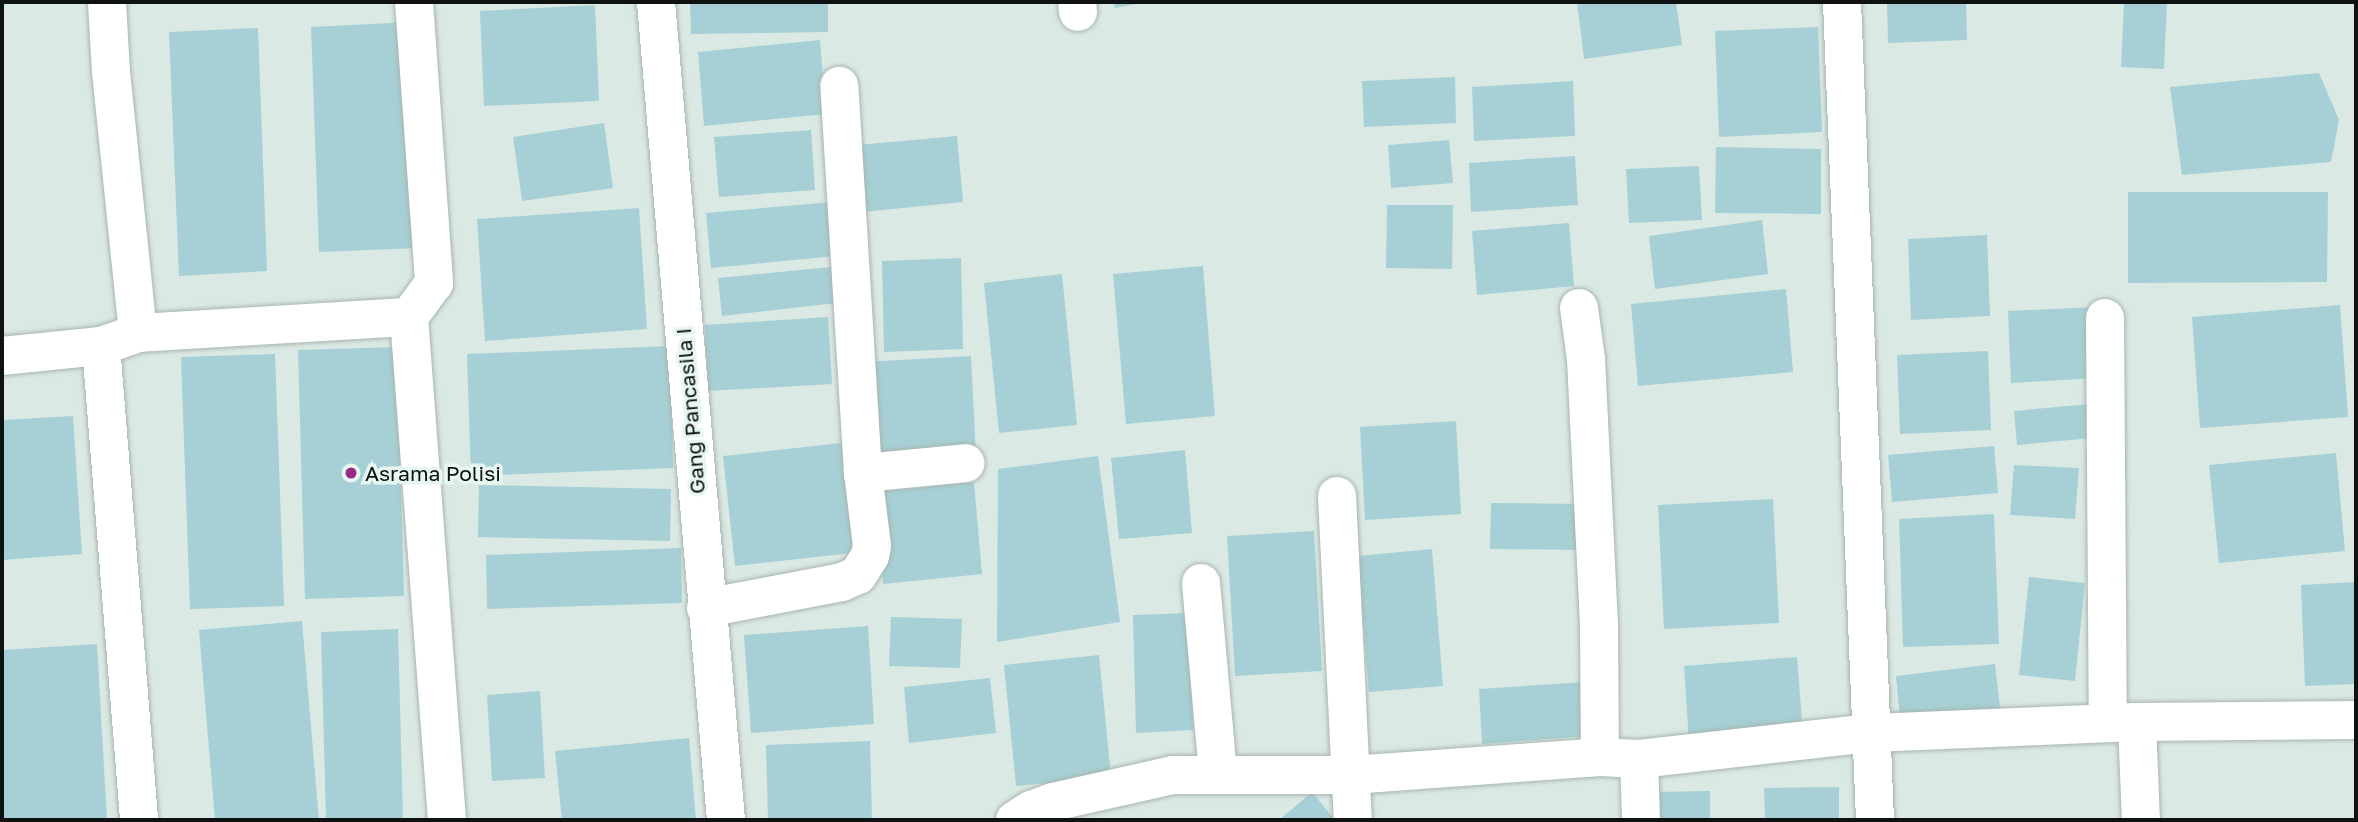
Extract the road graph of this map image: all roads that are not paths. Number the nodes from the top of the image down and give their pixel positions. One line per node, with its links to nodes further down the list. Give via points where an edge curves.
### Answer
1 (107, 2): 9 (street)
2 (414, 2): 7 (street, via 434,283)
3 (656, 2): 16 (street, Gang Pancasila I)
4 (1842, 2): 19 (street)
5 (839, 86): 13 (street)
6 (1578, 308): 20 (street, via 1586,359 1599,624)
7 (409, 317): 9 (street); 25 (street)
8 (2105, 318): 18 (street)
9 (138, 332): 10 (street)
10 (101, 346): 11 (street); 24 (street)
11 (2, 356)
12 (966, 463): 13 (street)
13 (863, 473): 16 (street, via 872,546 858,575)
14 (1337, 496): 23 (street)
15 (1201, 583): 22 (street)
16 (706, 608): 26 (street, Gang Pancasila I)
17 (2356, 720): 18 (street)
18 (2122, 723): 19 (street); 31 (street)
19 (1872, 733): 21 (street); 30 (street)
20 (1600, 757): 21 (street); 23 (street)
21 (1639, 759): 29 (street)
22 (1218, 774): 23 (street); 27 (street, via 1138,781 1053,802)
23 (1351, 775): 28 (street)
24 (139, 820)
25 (447, 820)
26 (726, 820)
27 (1016, 820)
28 (1353, 820)
29 (1642, 820)
30 (1875, 820)
31 (2141, 820)

